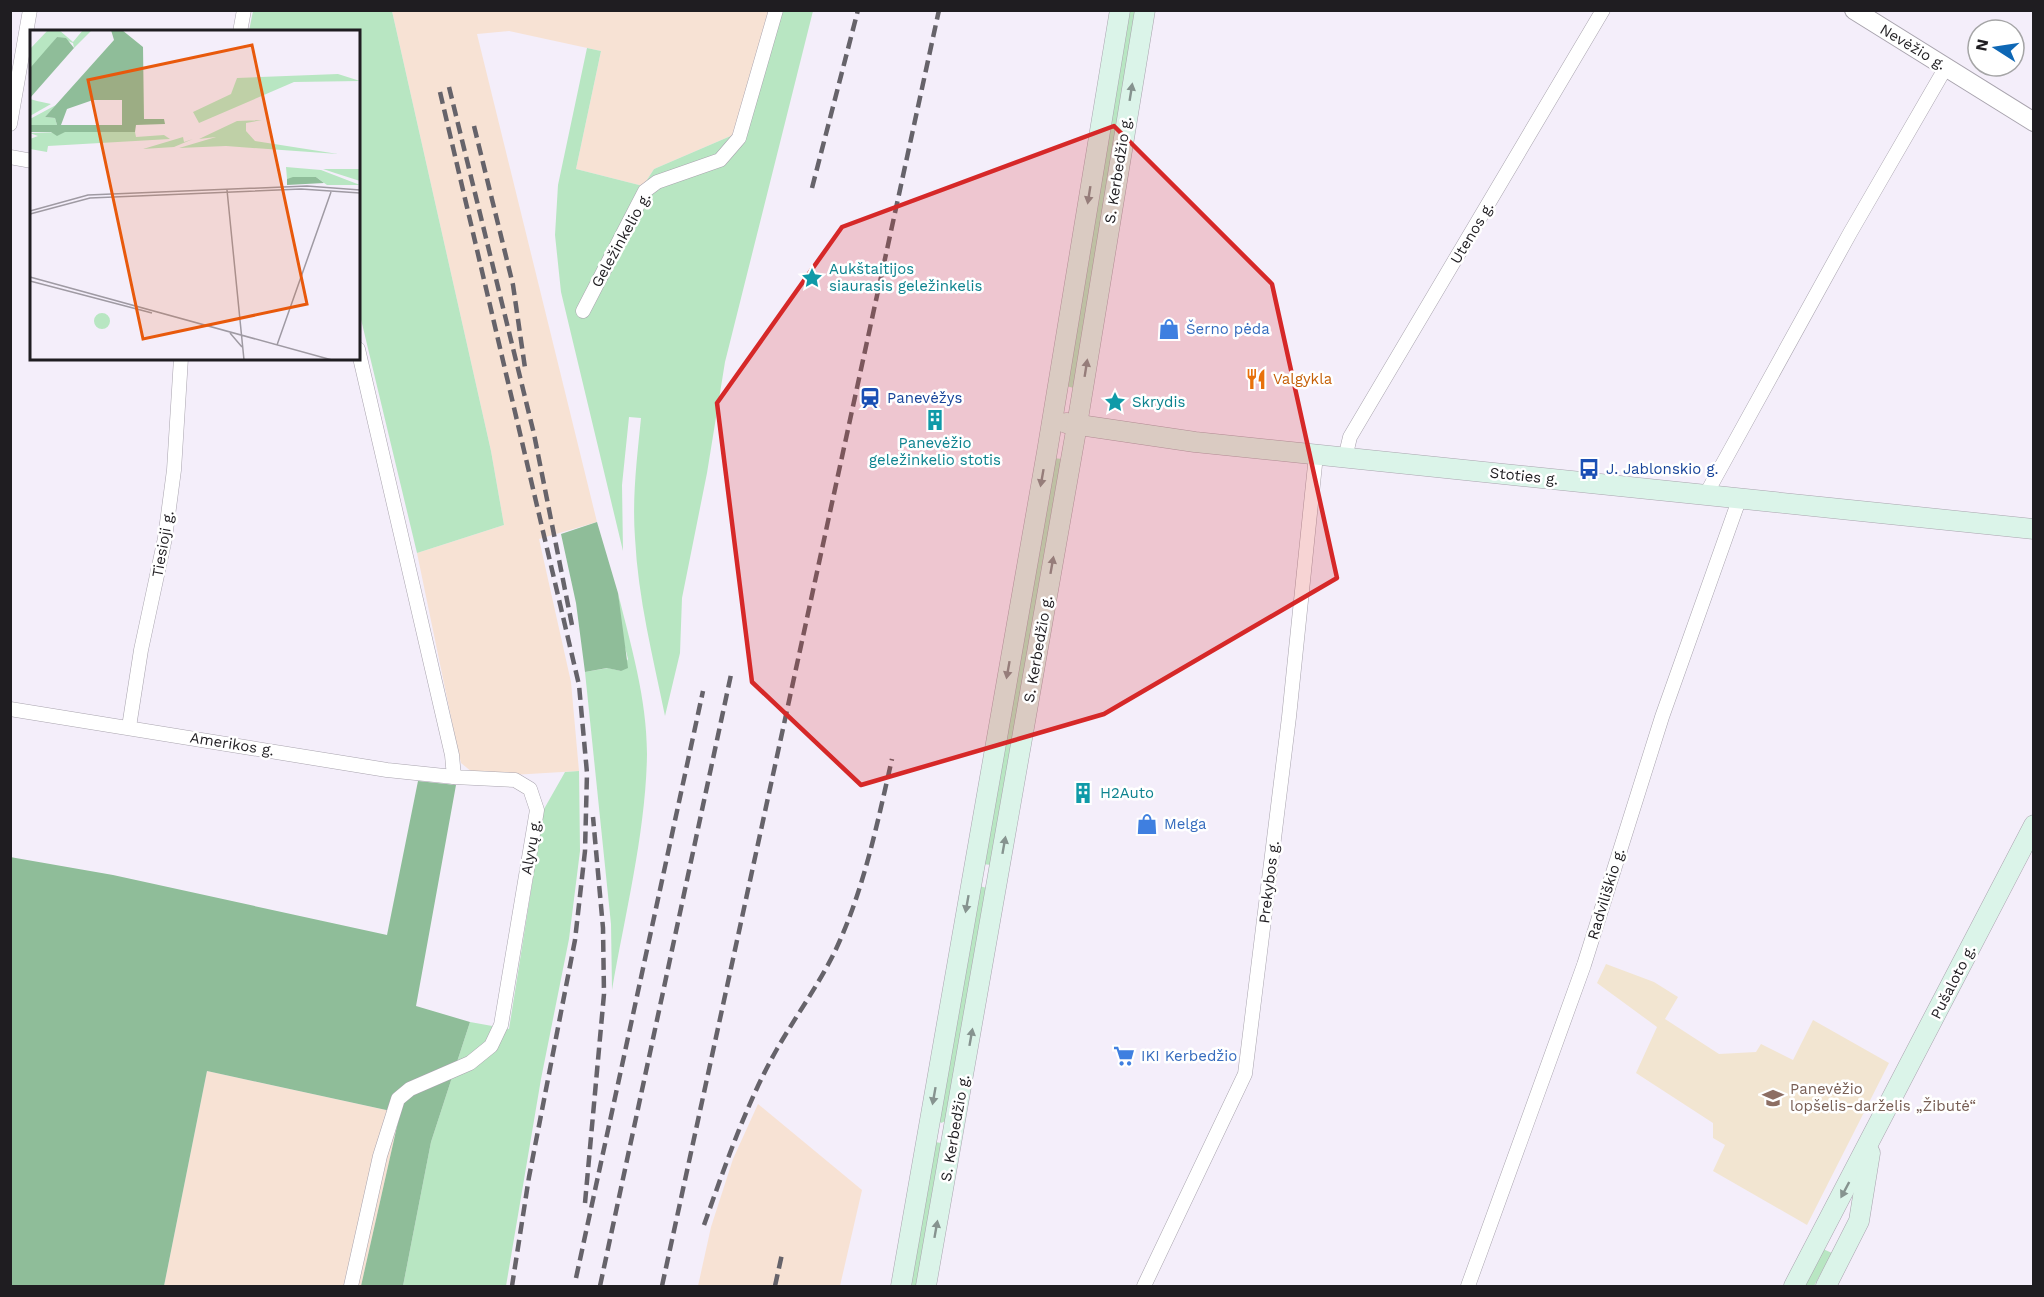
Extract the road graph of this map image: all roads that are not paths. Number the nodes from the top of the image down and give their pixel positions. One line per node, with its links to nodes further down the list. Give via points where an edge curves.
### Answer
1 (30, 10): 11 (street)
2 (244, 10): 8 (street)
3 (776, 10): 14 (street, Geležinkelio g., via 739,138 720,160 657,182 645,191)
4 (1120, 10): 17 (main road, S. Kerbedžio g., one-way to 17)
5 (1145, 10): 18 (main road, S. Kerbedžio g., one-way to 5)
6 (1603, 10): 20 (street, Utenos g., via 1350,437)
7 (1854, 10): 9 (street, Nevėžio g.)
8 (240, 30)
9 (1947, 67): 10 (street, Nevėžio g.); 21 (street)
10 (2034, 122)
11 (10, 124)
12 (10, 157): 13 (street)
13 (30, 161)
14 (583, 311)
15 (360, 358): 26 (street, via 445,720)
16 (181, 360): 25 (street, Tiesioji g., via 167,526)
17 (1052, 421): 18 (main road, Stoties g.); 28 (main road, S. Kerbedžio g., one-way to 28)
18 (1077, 425): 19 (main road, Stoties g.); 29 (main road, S. Kerbedžio g., one-way to 18)
19 (1316, 455): 20 (main road, Stoties g.); 36 (street, Prekybos g., via 1289,717 1245,1074)
20 (1345, 458): 21 (main road, Stoties g.)
21 (1705, 496): 22 (main road, Stoties g.)
22 (1739, 500): 23 (main road, Stoties g.); 37 (street, Radviliškio g., via 1662,717 1584,965)
23 (2034, 529)
24 (10, 709): 25 (street, Amerikos g.)
25 (129, 727): 26 (street, Amerikos g., via 387,770)
26 (454, 777): 33 (street, Alyvų g., via 515,780 530,789 537,810 501,1025 492,1046 470,1063 410,1089 398,1099 380,1156)
27 (2034, 825): 32 (main road, Pušaloto g.)
28 (972, 875): 29 (main road); 30 (main road, S. Kerbedžio g., one-way to 30)
29 (998, 879): 31 (main road, S. Kerbedžio g., one-way to 29)
30 (928, 1131): 31 (main road); 34 (main road, S. Kerbedžio g.)
31 (954, 1136): 35 (main road, S. Kerbedžio g., one-way to 31)
32 (1872, 1138): 38 (main road, Pušaloto g., one-way to 38); 39 (main road, Pušaloto g., via 1862,1209)
33 (351, 1287)
34 (901, 1287)
35 (926, 1287)
36 (1144, 1287)
37 (1468, 1287)
38 (1794, 1287)
39 (1826, 1287)

